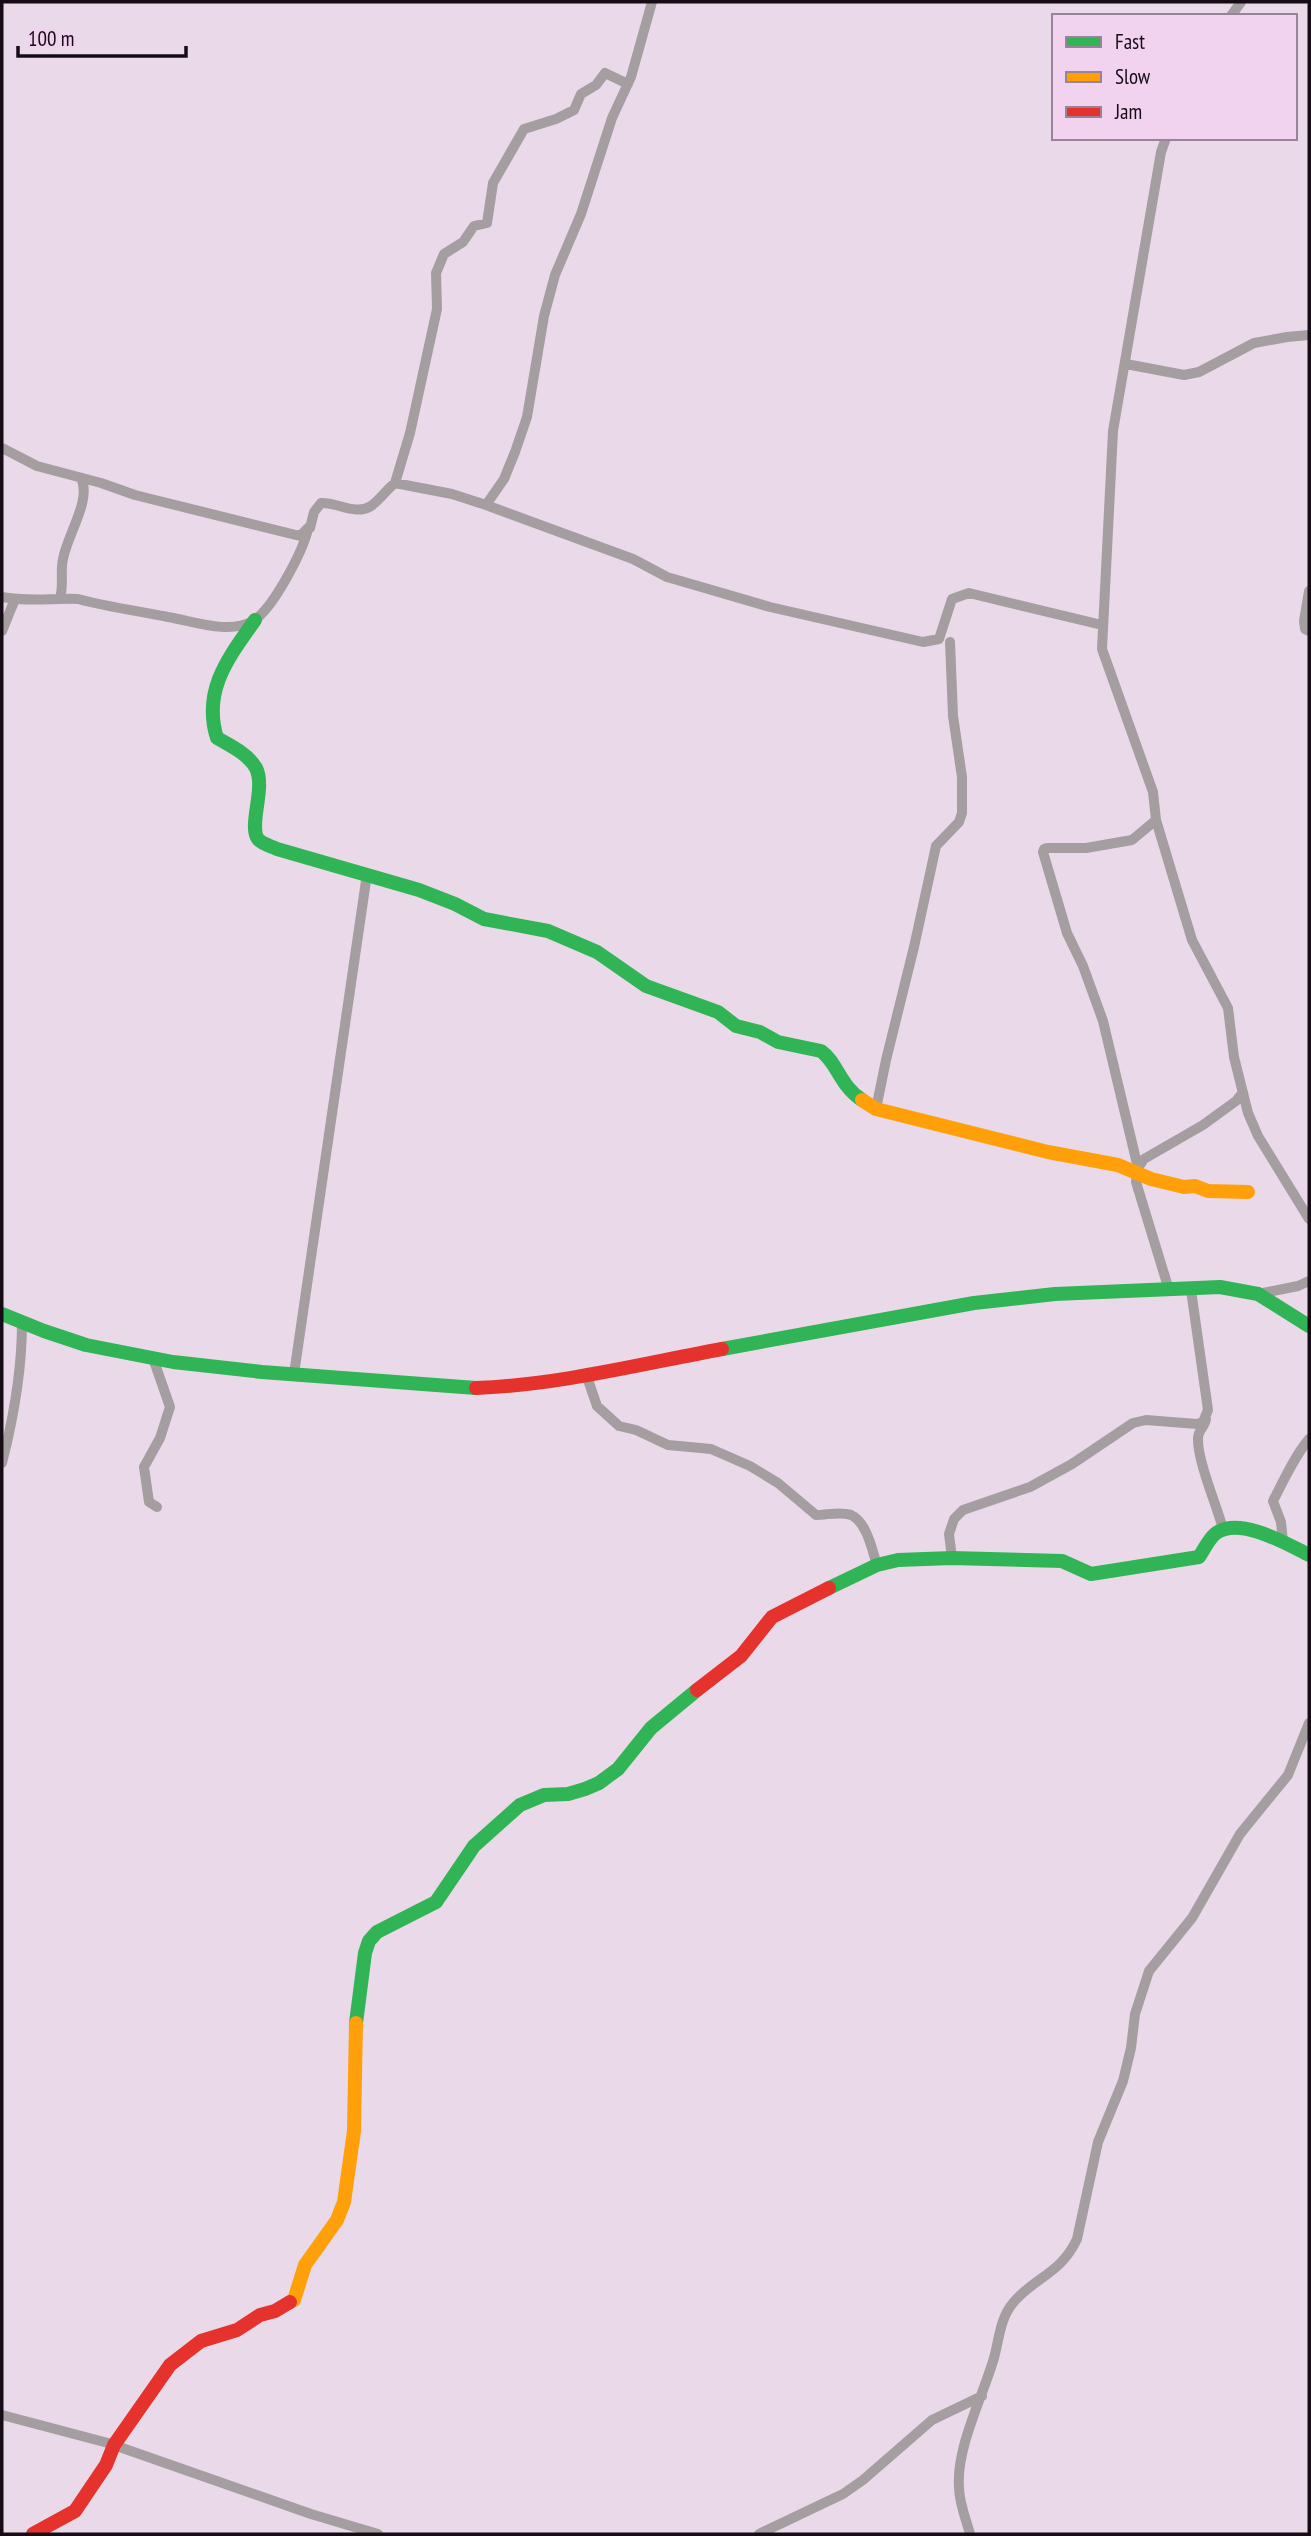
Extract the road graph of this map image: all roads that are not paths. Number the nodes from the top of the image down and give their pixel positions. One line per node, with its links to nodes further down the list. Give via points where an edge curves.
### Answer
1 (652, 2): 2 (street)
2 (628, 84): 8 (street, via 605,74 581,94 574,110 524,129 493,183 487,223 474,226 463,242 440,260 435,321 411,433); 9 (street, via 555,275 527,417 504,479)
3 (1165, 140): 5 (street)
4 (1309, 335): 5 (street, via 1254,343 1199,372 1184,375)
5 (1126, 364): 16 (street, via 1114,431)
6 (2, 448): 7 (street, via 37,466)
7 (81, 478): 10 (street, via 300,536); 13 (street, via 83,498 62,562)
8 (395, 483): 9 (street); 10 (street, via 368,508 321,503)
9 (486, 505): 16 (street, via 633,559 667,577 770,607 923,642 939,639 952,598 969,593)
10 (309, 527): 15 (street, via 293,567)
11 (1309, 591): 18 (street, via 1304,621)
12 (2, 597): 14 (street)
13 (60, 598): 14 (street); 15 (street, via 199,624 242,625)
14 (15, 599): 17 (street)
15 (255, 620): 21 (street, via 228,658 212,695 217,738 246,756 260,780 255,833 259,841 277,849)
16 (1102, 625): 20 (street, via 1102,649 1153,792)
17 (2, 631)
18 (1309, 631)
19 (950, 642): 23 (street, via 962,813 936,846)
20 (1156, 820): 22 (street, via 1192,940 1228,1008); 24 (street, via 1132,840 1043,852 1067,933 1102,1021)
21 (367, 874): 23 (street, via 455,904 484,919 548,931 579,943 646,986 718,1012 736,1026 778,1042 821,1051 854,1095); 35 (street)
22 (1243, 1092): 24 (street, via 1203,1125 1144,1159); 26 (street, via 1258,1136)
23 (876, 1109): 24 (street)
24 (1137, 1170): 25 (street, via 1151,1179 1184,1187); 28 (street, via 1147,1225)
25 (1248, 1192)
26 (1309, 1219)
27 (1309, 1281): 30 (street)
28 (1169, 1290): 29 (street); 36 (street, via 1055,1294 974,1303)
29 (1191, 1290): 30 (street, via 1220,1287); 37 (street)
30 (1258, 1294): 33 (street)
31 (2, 1314): 32 (street)
32 (22, 1324): 34 (street); 39 (street, via 22,1363)
33 (1309, 1326)
34 (154, 1361): 35 (street); 40 (street, via 170,1402 160,1438 143,1470 149,1502)
35 (294, 1374): 36 (street, via 473,1388)
36 (586, 1374): 45 (street, via 597,1406 619,1426 668,1445 710,1449 750,1466 816,1515 850,1514 868,1536)
37 (1206, 1416): 41 (street, via 1198,1443); 44 (street, via 1197,1424 1133,1423 1030,1487 963,1510 949,1534)
38 (1309, 1439): 42 (street, via 1296,1454 1273,1501)
39 (2, 1463)
40 (157, 1507)
41 (1223, 1529): 42 (street, via 1235,1527); 44 (street, via 1199,1557 1092,1575 1062,1561)
42 (1283, 1542): 43 (street)
43 (1309, 1555)
44 (952, 1558): 45 (street)
45 (877, 1564): 49 (street, via 772,1617 741,1656 651,1728 618,1769 585,1789 544,1795 520,1805 474,1846 428,1910 371,1938 354,2025 355,2108 349,2175 338,2220 303,2268 294,2300 237,2330 201,2341 176,2360)
46 (1309, 1723): 47 (street, via 1288,1774 1240,1834 1192,1918 1149,1971 1135,2014 1123,2081 1098,2142 1077,2239 1056,2269 1013,2302 1004,2317)
47 (982, 2396): 52 (street, via 932,2420 842,2494); 53 (street, via 965,2441 958,2487)
48 (2, 2415): 49 (street)
49 (114, 2445): 50 (street, via 75,2511); 51 (street)
50 (33, 2534)
51 (379, 2534)
52 (759, 2534)
53 (971, 2534)

